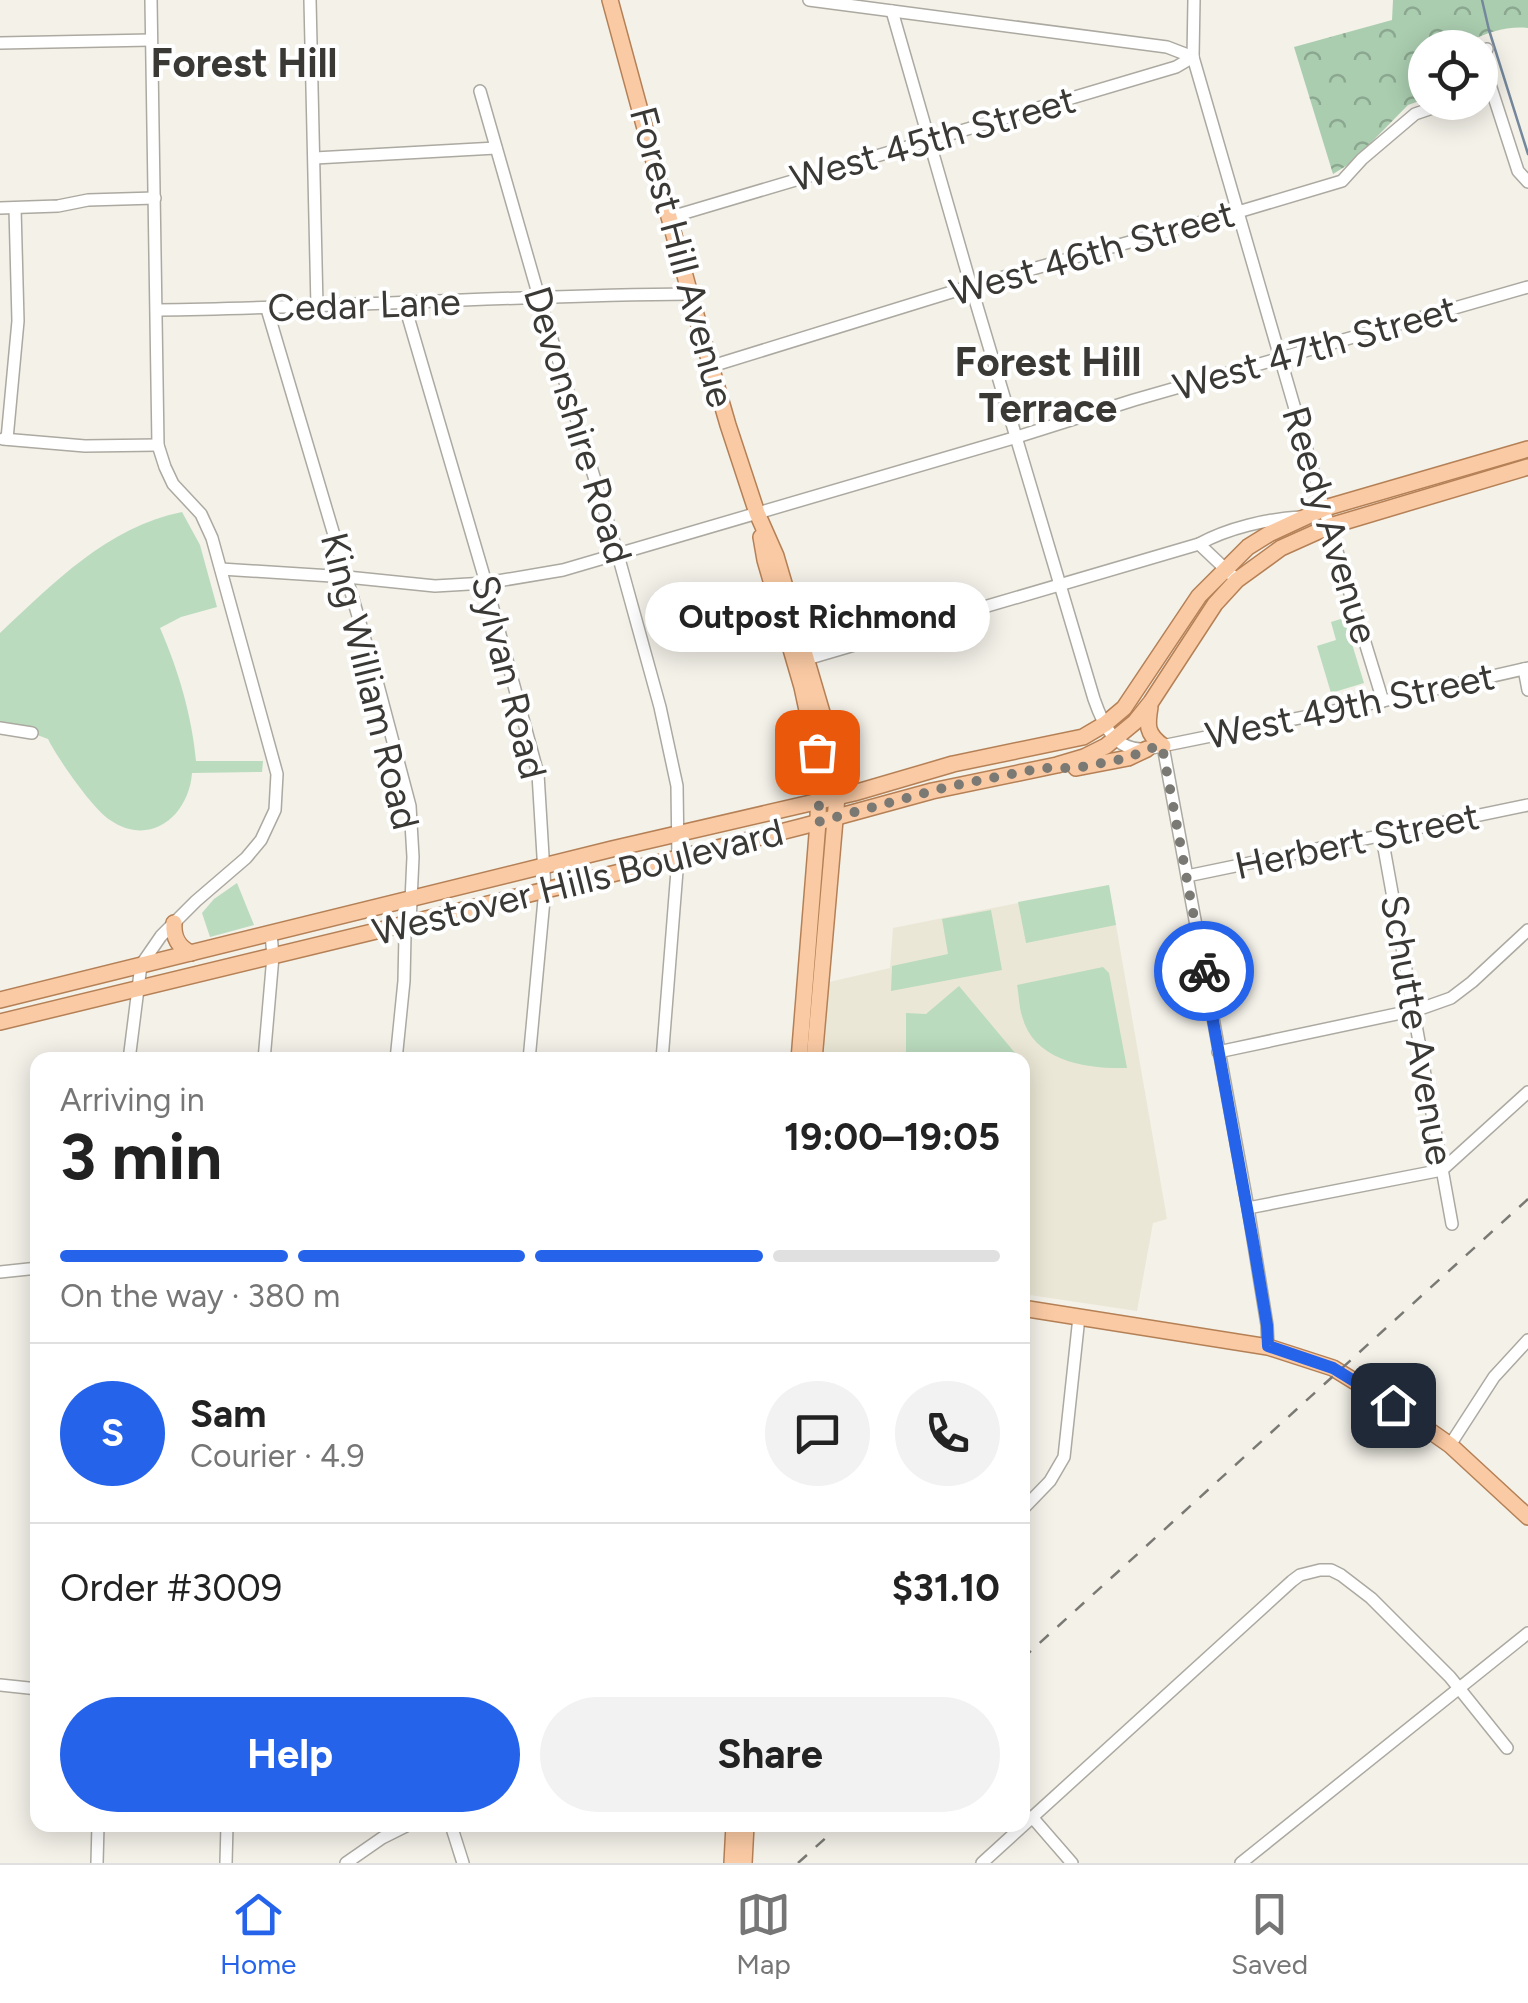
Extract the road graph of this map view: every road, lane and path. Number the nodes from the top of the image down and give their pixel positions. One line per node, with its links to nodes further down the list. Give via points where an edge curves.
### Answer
1 (152, 0): 7 (street)
2 (310, 0): 15 (street)
3 (610, 0): 21 (main road, Forest Hill Avenue)
4 (809, 0): 6 (street)
5 (1194, 0): 9 (street, Reedy Avenue)
6 (892, 11): 9 (street, via 1167,47); 13 (street)
7 (151, 40): 8 (street); 17 (street)
8 (0, 42)
9 (1193, 57): 13 (street, West 45th Street); 20 (street, Reedy Avenue)
10 (480, 91): 14 (street, Devonshire Road)
11 (1408, 120): 20 (street, West 46th Street, via 1342,181)
12 (1497, 120): 16 (street)
13 (930, 140): 21 (street, West 45th Street); 22 (street)
14 (496, 148): 15 (street); 25 (street, Devonshire Road)
15 (314, 158): 27 (street)
16 (1528, 182)
17 (154, 198): 19 (street); 28 (street)
18 (0, 208): 19 (street)
19 (15, 208): 33 (street, via 18,321)
20 (1238, 212): 22 (street, West 46th Street); 30 (street, Reedy Avenue)
21 (671, 217): 24 (main road, Forest Hill Avenue)
22 (970, 286): 31 (street, West 46th Street); 32 (street)
23 (1528, 287): 30 (street, West 47th Street)
24 (690, 294): 25 (street, Cedar Lane); 31 (main road, Forest Hill Avenue)
25 (539, 297): 26 (street, Cedar Lane); 42 (street, Devonshire Road)
26 (404, 303): 27 (street, Cedar Lane); 46 (street, Sylvan Road)
27 (317, 306): 29 (street, Cedar Lane)
28 (158, 310): 29 (street, Cedar Lane); 34 (street)
29 (268, 310): 45 (street, King William Road)
30 (1282, 360): 32 (street, West 47th Street); 37 (street, Reedy Avenue)
31 (712, 366): 38 (main road, Forest Hill Avenue)
32 (1017, 437): 38 (street, West 47th Street); 47 (street)
33 (3, 439): 34 (street)
34 (158, 446): 43 (street, via 173,484 201,514)
35 (1528, 448): 37 (main road, Westover Hills Boulevard)
36 (1528, 467): 40 (main road, Westover Hills Boulevard)
37 (1324, 508): 39 (main road, Westover Hills Boulevard); 40 (street, Reedy Avenue)
38 (757, 513): 42 (street, West 47th Street); 48 (main road, Forest Hill Avenue, via 776,556)
39 (1304, 516): 41 (street); 44 (main road, Westover Hills Boulevard, via 1248,547)
40 (1330, 526): 44 (main road, Westover Hills Boulevard); 51 (street, Reedy Avenue)
41 (1199, 544): 44 (street); 47 (street)
42 (618, 555): 46 (street, West 47th Street); 64 (street, Devonshire Road, via 677,786)
43 (221, 570): 45 (street, West 47th Street); 71 (street, via 277,774 276,810 246,858)
44 (1231, 574): 52 (main road, Westover Hills Boulevard); 53 (main road, Westover Hills Boulevard, via 1199,596 1131,699)
45 (347, 577): 46 (street, West 47th Street, via 434,586); 70 (street, King William Road, via 410,806)
46 (486, 583): 67 (street, Sylvan Road, via 538,774)
47 (1060, 584): 48 (street); 53 (street)
48 (800, 661): 59 (main road, Forest Hill Avenue, via 834,758); 60 (main road, Forest Hill Avenue)
49 (1526, 668): 50 (street); 51 (street, West 49th Street)
50 (1528, 690)
51 (1383, 701): 57 (street, West 49th Street)
52 (1151, 702): 56 (main road, Westover Hills Boulevard); 57 (main road, via 1148,731)
53 (1106, 724): 56 (street); 59 (main road, Westover Hills Boulevard, via 1076,739)
54 (0, 728): 55 (street)
55 (32, 733)
56 (1116, 739): 57 (street, West 49th Street, via 1127,748); 58 (main road, Westover Hills Boulevard, via 1084,757)
57 (1155, 747): 58 (main road, via 1067,770); 68 (street)
58 (1042, 768): 62 (main road, Westover Hills Boulevard)
59 (837, 797): 60 (main road, Westover Hills Boulevard); 62 (main road, Forest Hill Avenue)
60 (820, 802): 63 (main road, Forest Hill Avenue); 64 (main road, Westover Hills Boulevard)
61 (1528, 805): 65 (street, Herbert Street)
62 (835, 817): 63 (main road, Westover Hills Boulevard); 88 (main road, Forest Hill Avenue)
63 (818, 822): 66 (main road, Westover Hills Boulevard); 87 (main road, Forest Hill Avenue)
64 (677, 834): 66 (street, Devonshire Road); 67 (main road, Westover Hills Boulevard)
65 (1382, 837): 68 (street, Herbert Street); 80 (street, Schutte Avenue)
66 (678, 858): 69 (main road, Westover Hills Boulevard); 86 (street, Devonshire Road)
67 (545, 866): 69 (street, Sylvan Road); 70 (main road, Westover Hills Boulevard)
68 (1186, 876): 89 (street)
69 (546, 889): 72 (main road, Westover Hills Boulevard); 85 (street, Sylvan Road)
70 (410, 898): 72 (street, King William Road); 74 (main road, Westover Hills Boulevard)
71 (174, 923): 75 (main road, via 176,940); 77 (street)
72 (410, 923): 76 (main road, Westover Hills Boulevard); 84 (street, King William Road)
73 (1528, 930): 80 (street, via 1450,998)
74 (271, 934): 75 (main road, Westover Hills Boulevard); 76 (street)
75 (190, 953): 77 (main road, Westover Hills Boulevard)
76 (273, 956): 78 (main road, Westover Hills Boulevard); 83 (street)
77 (141, 965): 78 (street); 79 (main road, Westover Hills Boulevard)
78 (136, 989): 81 (main road, Westover Hills Boulevard); 82 (street)
79 (0, 1000)
80 (1414, 1010): 89 (street); 91 (street, Schutte Avenue)
81 (0, 1022)
82 (130, 1052)
83 (265, 1052)
84 (397, 1052)
85 (530, 1052)
86 (663, 1052)
87 (800, 1052)
88 (815, 1052)
89 (1218, 1052): 92 (street)
90 (1528, 1092): 91 (street)
91 (1442, 1170): 92 (street); 93 (street, Schutte Avenue)
92 (1248, 1208): 99 (street)
93 (1452, 1224)
94 (30, 1269): 95 (street)
95 (0, 1272)
96 (1030, 1309): 97 (main road)
97 (1079, 1318): 99 (main road); 101 (street, via 1064,1457)
98 (1528, 1340): 100 (street, via 1494,1377)
99 (1268, 1346): 100 (main road, via 1333,1368)
100 (1450, 1445): 102 (main road)
101 (1030, 1502)
102 (1528, 1516)
103 (1528, 1633): 106 (street)
104 (0, 1686): 105 (street)
105 (30, 1688)
106 (1460, 1689): 107 (street); 108 (street, via 1341,1575 1300,1575); 123 (street)
107 (1507, 1748)
108 (1032, 1817): 122 (street)
109 (98, 1832): 117 (street)
110 (227, 1832): 118 (street)
111 (394, 1832): 119 (street)
112 (453, 1832): 120 (street)
113 (735, 1832): 116 (main road)
114 (745, 1832): 116 (main road)
115 (1016, 1832): 121 (street)
116 (740, 1861)
117 (98, 1863)
118 (226, 1863)
119 (346, 1863)
120 (463, 1863)
121 (982, 1863)
122 (1072, 1863)
123 (1241, 1863)

